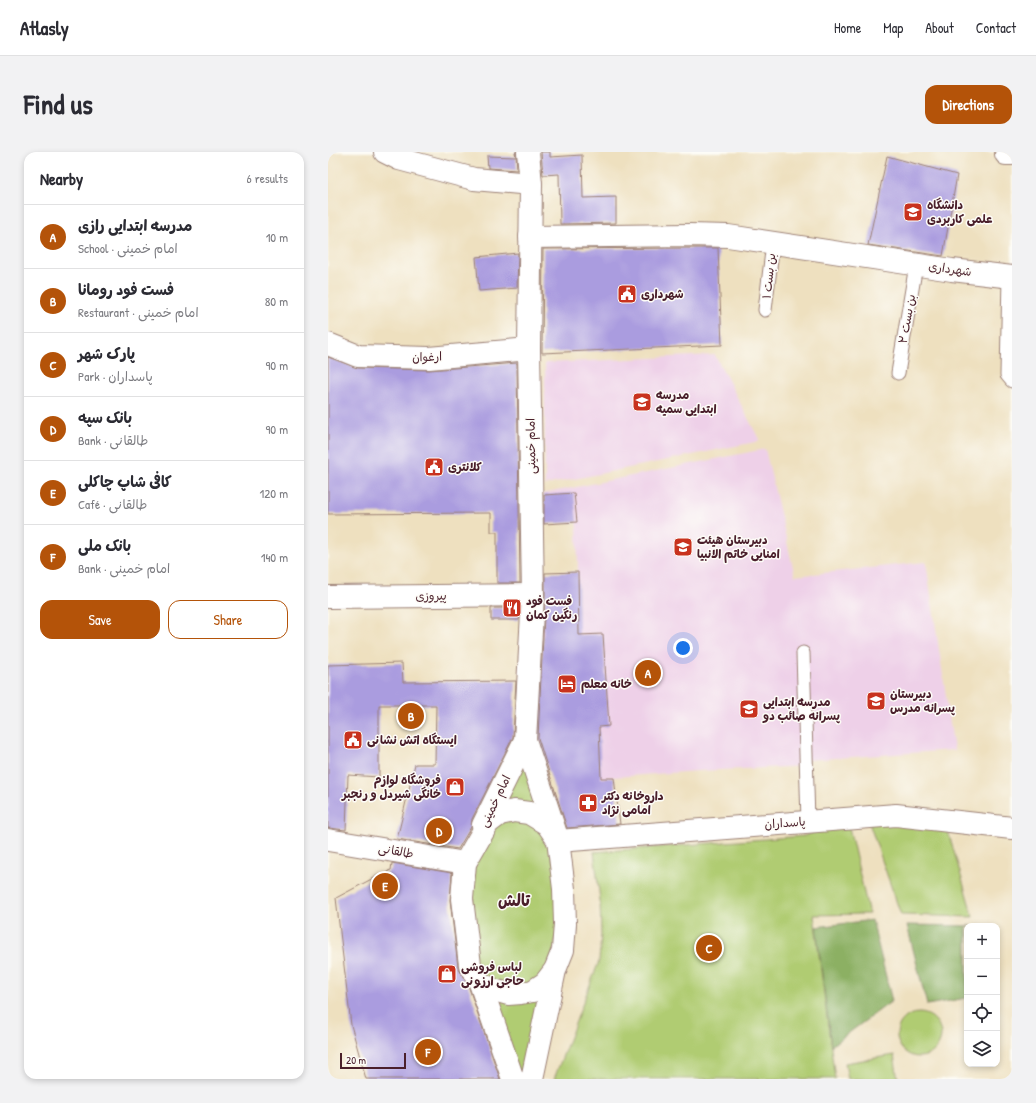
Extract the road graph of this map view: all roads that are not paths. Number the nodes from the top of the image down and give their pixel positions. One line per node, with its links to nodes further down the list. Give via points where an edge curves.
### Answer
1 (385, 152): 3 (street, via 399,159 474,179)
2 (528, 152): 3 (street, امام خمینی)
3 (531, 184): 4 (street, امام خمینی)
4 (530, 237): 5 (street, شهرداری, via 689,235 728,236); 10 (street, امام خمینی)
5 (773, 243): 6 (street, شهرداری); 8 (lane, بن بست ۱)
6 (916, 265): 7 (street, شهرداری); 11 (lane, بن بست ۲)
7 (1011, 277): 12 (lane, via 1007,375)
8 (765, 310)
9 (328, 344): 10 (street, ارغوان, via 358,356 429,358)
10 (529, 349): 13 (street, امام خمینی)
11 (898, 373)
12 (1012, 381)
13 (533, 595): 14 (street, پیروزی); 16 (street, امام خمینی)
14 (328, 597)
15 (803, 653): 17 (lane)
16 (525, 740): 19 (street, امام خمینی); 21 (street, امام خمینی)
17 (808, 821): 18 (street, پاسداران, via 896,815); 19 (street, پاسداران)
18 (1012, 828)
19 (558, 841): 21 (street, via 546,824 529,813 514,811 500,814 488,823); 22 (street, امام خمینی, via 565,924 563,950)
20 (328, 842): 21 (street, طالقانی)
21 (465, 864): 23 (street, via 462,899 467,944 470,965)
22 (555, 970): 23 (street, via 545,983 533,991 508,994); 25 (street)
23 (480, 983): 24 (street)
24 (513, 1079)
25 (532, 1079)

